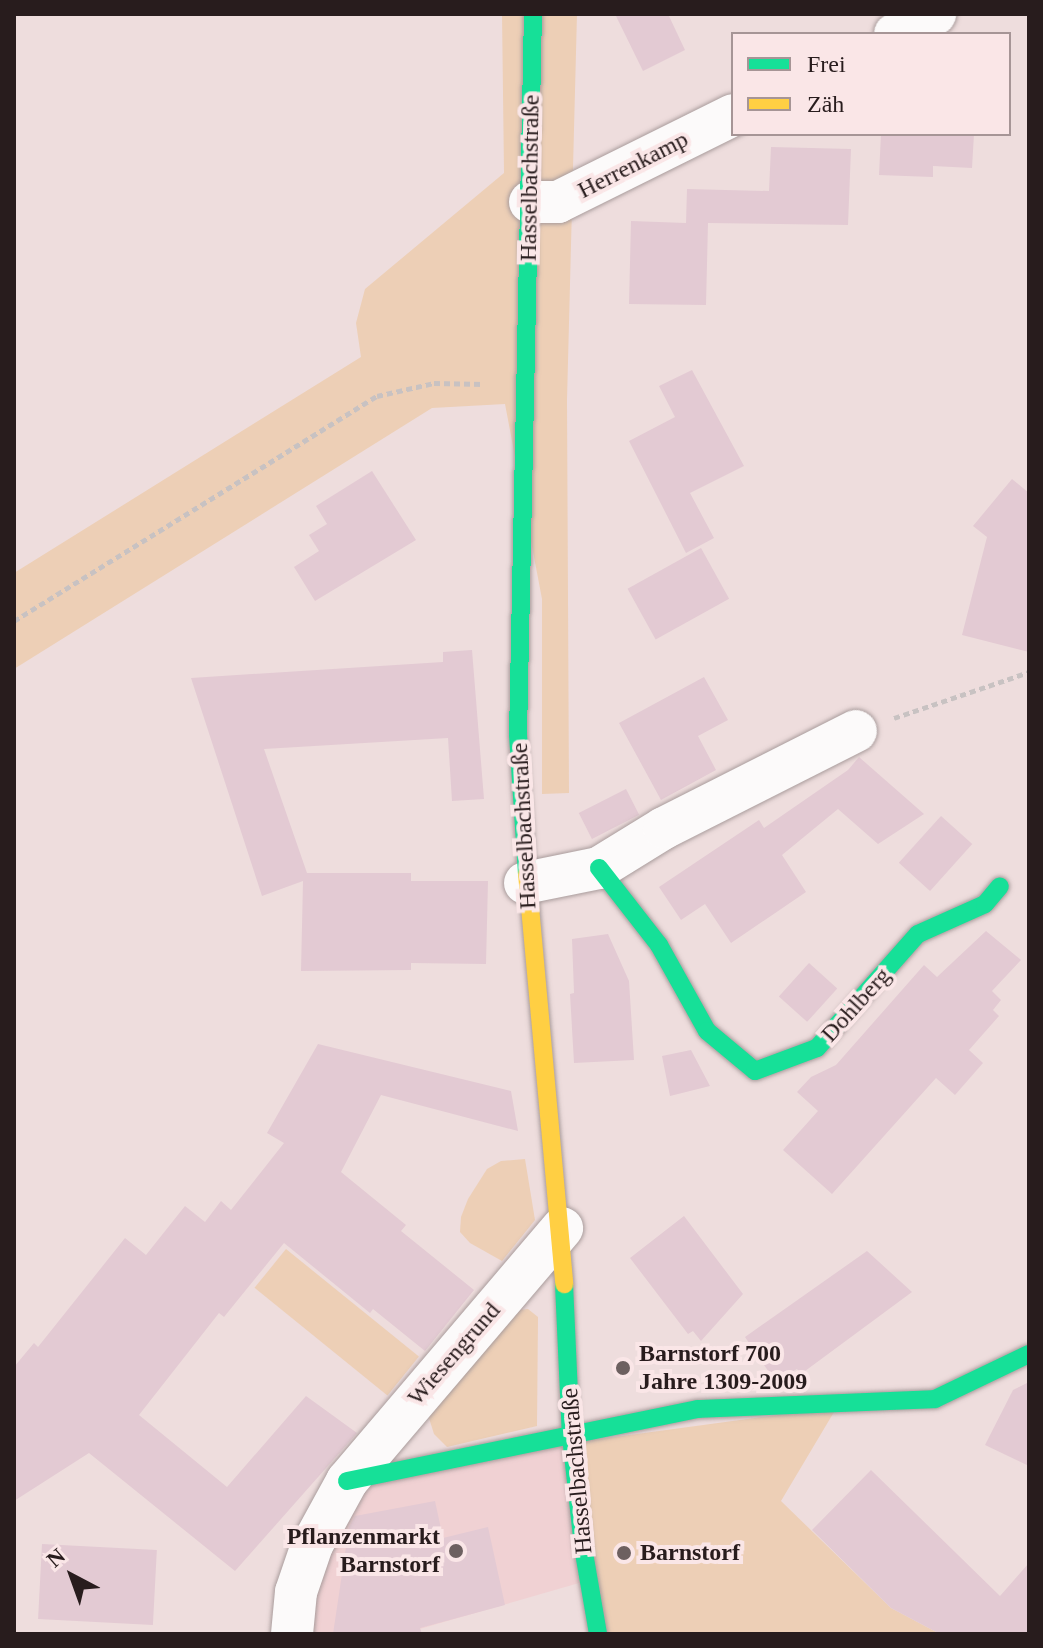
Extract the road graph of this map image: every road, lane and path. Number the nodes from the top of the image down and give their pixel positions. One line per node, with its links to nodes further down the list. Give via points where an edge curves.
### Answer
1 (533, 14): 5 (street, Hasselbachstraße)
2 (935, 14): 3 (street)
3 (899, 32)
4 (731, 116): 5 (street, Herrenkamp, via 558,202)
5 (530, 202): 6 (street, Hasselbachstraße)
6 (525, 384): 7 (path, via 434,383 377,396); 11 (street, Hasselbachstraße, via 518,735)
7 (14, 621)
8 (1029, 672): 9 (path)
9 (856, 731): 10 (street, via 664,828)
10 (599, 868): 11 (street); 12 (street, Dohlberg, via 659,945 707,1031 755,1071 817,1048 918,934 985,904)
11 (525, 883): 13 (street, Hasselbachstraße)
12 (1000, 886)
13 (562, 1228): 15 (street, Hasselbachstraße); 16 (street, Wiesengrund)
14 (1029, 1354): 15 (street, via 935,1399 698,1409)
15 (571, 1436): 16 (street); 18 (street, Hasselbachstraße)
16 (347, 1481): 17 (street, Wiesengrund, via 312,1545 296,1592)
17 (292, 1634)
18 (598, 1634)

